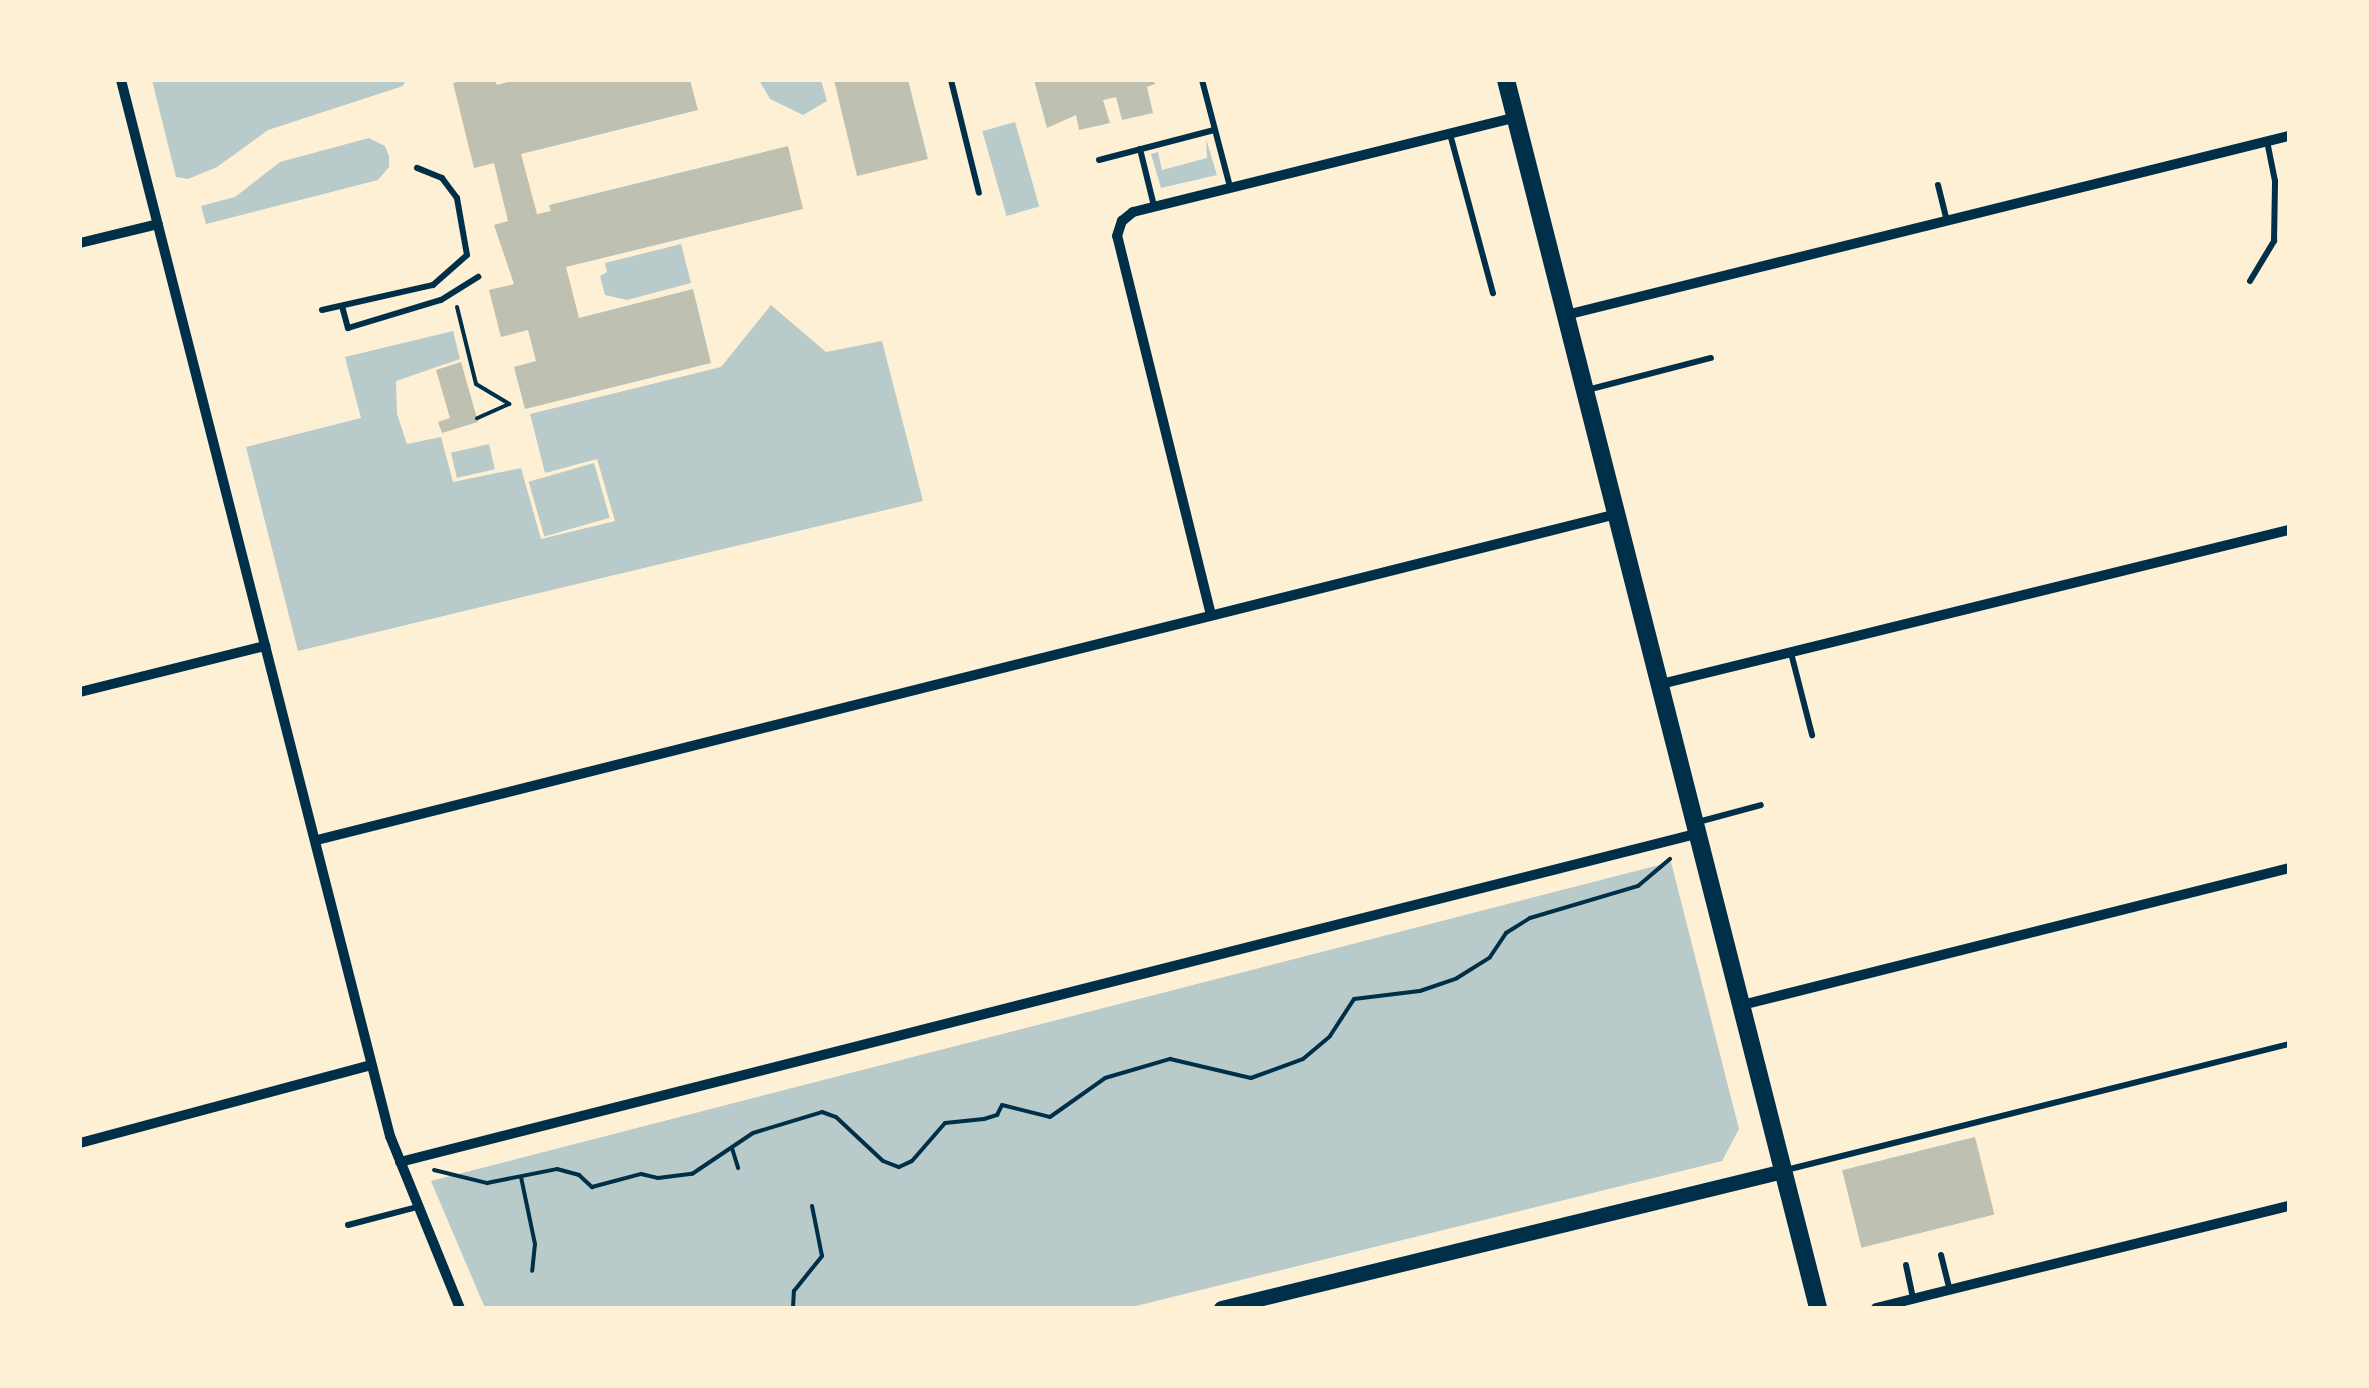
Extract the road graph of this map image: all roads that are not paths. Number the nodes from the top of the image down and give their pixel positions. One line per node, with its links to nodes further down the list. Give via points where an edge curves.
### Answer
1 (121, 80): 18 (street)
2 (951, 80): 15 (lane)
3 (1202, 80): 6 (lane)
4 (1506, 80): 5 (main road)
5 (1516, 117): 7 (street); 25 (main road)
6 (1214, 130): 10 (lane); 14 (lane)
7 (1450, 133): 14 (street); 22 (lane)
8 (2289, 136): 9 (street)
9 (2267, 142): 17 (street); 21 (lane, via 2274,242)
10 (1140, 149): 11 (lane); 16 (lane)
11 (1099, 160)
12 (417, 168): 23 (lane, via 442,178 456,198 467,255 433,285)
13 (1938, 185): 17 (lane)
14 (1230, 188): 16 (street)
15 (979, 193)
16 (1154, 206): 30 (street, via 1126,216 1118,236)
17 (1946, 220): 25 (street)
18 (158, 224): 19 (street); 31 (street)
19 (80, 244)
20 (478, 277): 23 (lane, via 348,328)
21 (2250, 281)
22 (1493, 294)
23 (342, 306): 24 (lane)
24 (322, 310)
25 (1566, 315): 27 (main road)
26 (1711, 358): 27 (lane)
27 (1586, 390): 28 (main road)
28 (1618, 514): 30 (street); 33 (main road)
29 (2289, 530): 32 (street)
30 (1211, 615): 38 (street)
31 (265, 646): 34 (street); 38 (street)
32 (1791, 652): 33 (street); 35 (lane)
33 (1662, 684): 37 (main road)
34 (80, 692)
35 (1812, 736)
36 (1761, 805): 37 (lane)
37 (1698, 828): 40 (main road); 44 (street)
38 (316, 840): 42 (street)
39 (2289, 868): 40 (street)
40 (1742, 1005): 45 (main road)
41 (2289, 1044): 45 (lane)
42 (371, 1064): 43 (street); 44 (street)
43 (80, 1143)
44 (400, 1162): 47 (street)
45 (1783, 1171): 53 (street); 56 (main road)
46 (2289, 1206): 51 (street)
47 (418, 1207): 48 (lane); 54 (street)
48 (348, 1226)
49 (1941, 1255): 51 (lane)
50 (1906, 1264): 52 (lane)
51 (1949, 1287): 52 (street)
52 (1913, 1298): 57 (street)
53 (1272, 1302): 55 (street)
54 (460, 1308)
55 (1221, 1308)
56 (1818, 1308)
57 (1876, 1308)

